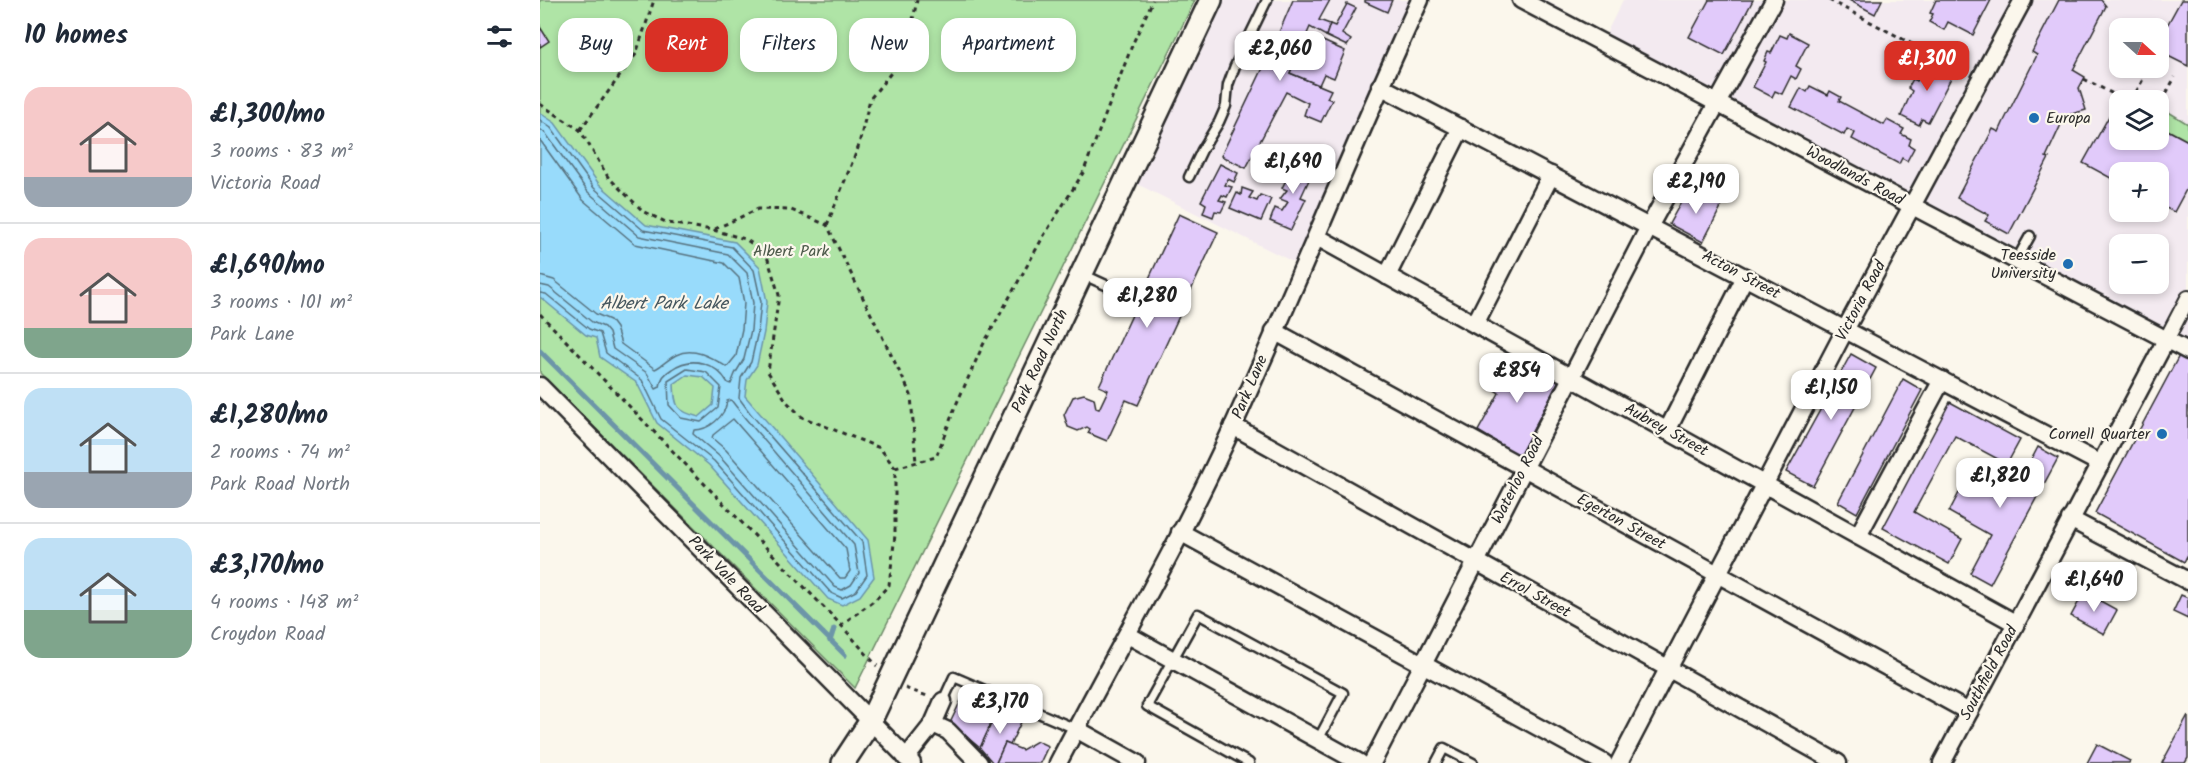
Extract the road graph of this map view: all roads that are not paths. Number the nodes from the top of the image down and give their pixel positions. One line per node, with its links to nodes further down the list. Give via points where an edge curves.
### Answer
1 (1211, 0): 17 (street, Park Road North)
2 (1267, 0): 11 (lane, via 1235,66 1219,122)
3 (1420, 0): 7 (street, Park Lane)
4 (1774, 0): 8 (street, Waterloo Road)
5 (2023, 0): 12 (street, Victoria Road)
6 (1525, 1): 8 (street, Woodlands Road)
7 (1380, 86): 9 (street, Acton Street); 15 (street, Park Lane)
8 (1717, 103): 12 (street, Woodlands Road); 13 (street, Waterloo Road)
9 (1461, 128): 10 (street, Acton Street); 18 (street)
10 (1551, 175): 13 (street, Acton Street); 22 (street)
11 (1189, 177)
12 (1912, 206): 16 (street, Woodlands Road); 23 (street, Victoria Road)
13 (1649, 227): 19 (street, Acton Street); 27 (street, Waterloo Road)
14 (2030, 236): 16 (lane)
15 (1317, 237): 18 (street, Aubrey Street); 24 (street, Park Lane)
16 (2016, 261): 25 (street, Woodlands Road)
17 (1081, 274): 20 (lane); 48 (street, Park Road North)
18 (1387, 276): 22 (street, Aubrey Street)
19 (1745, 277): 23 (street, Acton Street); 31 (street)
20 (1108, 286)
21 (2188, 298): 25 (street, Southfield Road)
22 (1475, 324): 27 (street, Aubrey Street)
23 (1845, 330): 28 (street, Acton Street); 34 (street, Victoria Road)
24 (1274, 331): 30 (street, Park Lane); 33 (street, Egerton Street)
25 (2166, 340): 26 (street, Woodlands Road); 32 (street, Southfield Road)
26 (2188, 351)
27 (1572, 378): 31 (street, Aubrey Street); 33 (street, Waterloo Road)
28 (1942, 380): 32 (street, Acton Street); 37 (street)
29 (540, 386): 48 (street, Park Vale Road)
30 (1233, 426): 36 (street, Park Lane); 38 (street, Errol Street)
31 (1667, 431): 34 (street, Aubrey Street)
32 (2101, 464): 35 (street, Southfield Road)
33 (1524, 468): 38 (street, Waterloo Road); 39 (street, Egerton Street)
34 (1764, 484): 37 (street, Aubrey Street); 39 (street, Victoria Road)
35 (2070, 519): 40 (street); 41 (street, Southfield Road)
36 (1180, 532): 42 (street, Park Lane); 44 (street)
37 (1858, 536): 41 (street, Aubrey Street)
38 (1476, 562): 44 (street, Waterloo Road); 45 (street, Errol Street)
39 (1717, 574): 45 (street, Victoria Road); 47 (street, Egerton Street)
40 (2188, 580)
41 (2015, 623): 47 (street, Southfield Road)
42 (1128, 635): 43 (street); 50 (street, Park Lane)
43 (1173, 659): 51 (street); 51 (lane, via 1198,614 1342,693); 57 (lane, via 1147,706)
44 (1423, 665): 59 (street, Waterloo Road); 62 (street)
45 (1668, 669): 63 (street, Victoria Road); 64 (street, Errol Street)
46 (943, 701): 49 (street); 50 (lane, via 954,677)
47 (1969, 712): 65 (street, Southfield Road)
48 (870, 722): 52 (street, Park Vale Road); 53 (street, Park Road North)
49 (933, 724): 52 (street); 54 (street, via 948,731)
50 (1076, 729): 55 (street, Park Lane); 56 (street)
51 (1318, 740): 58 (street)
52 (909, 760)
53 (843, 763)
54 (979, 763)
55 (1058, 763)
56 (1137, 763)
57 (1249, 763)
58 (1360, 763)
59 (1372, 763)
60 (1436, 763): 61 (lane, via 1444,748)
61 (1473, 763)
62 (1604, 763)
63 (1619, 763)
64 (1838, 763)
65 (1942, 763)

